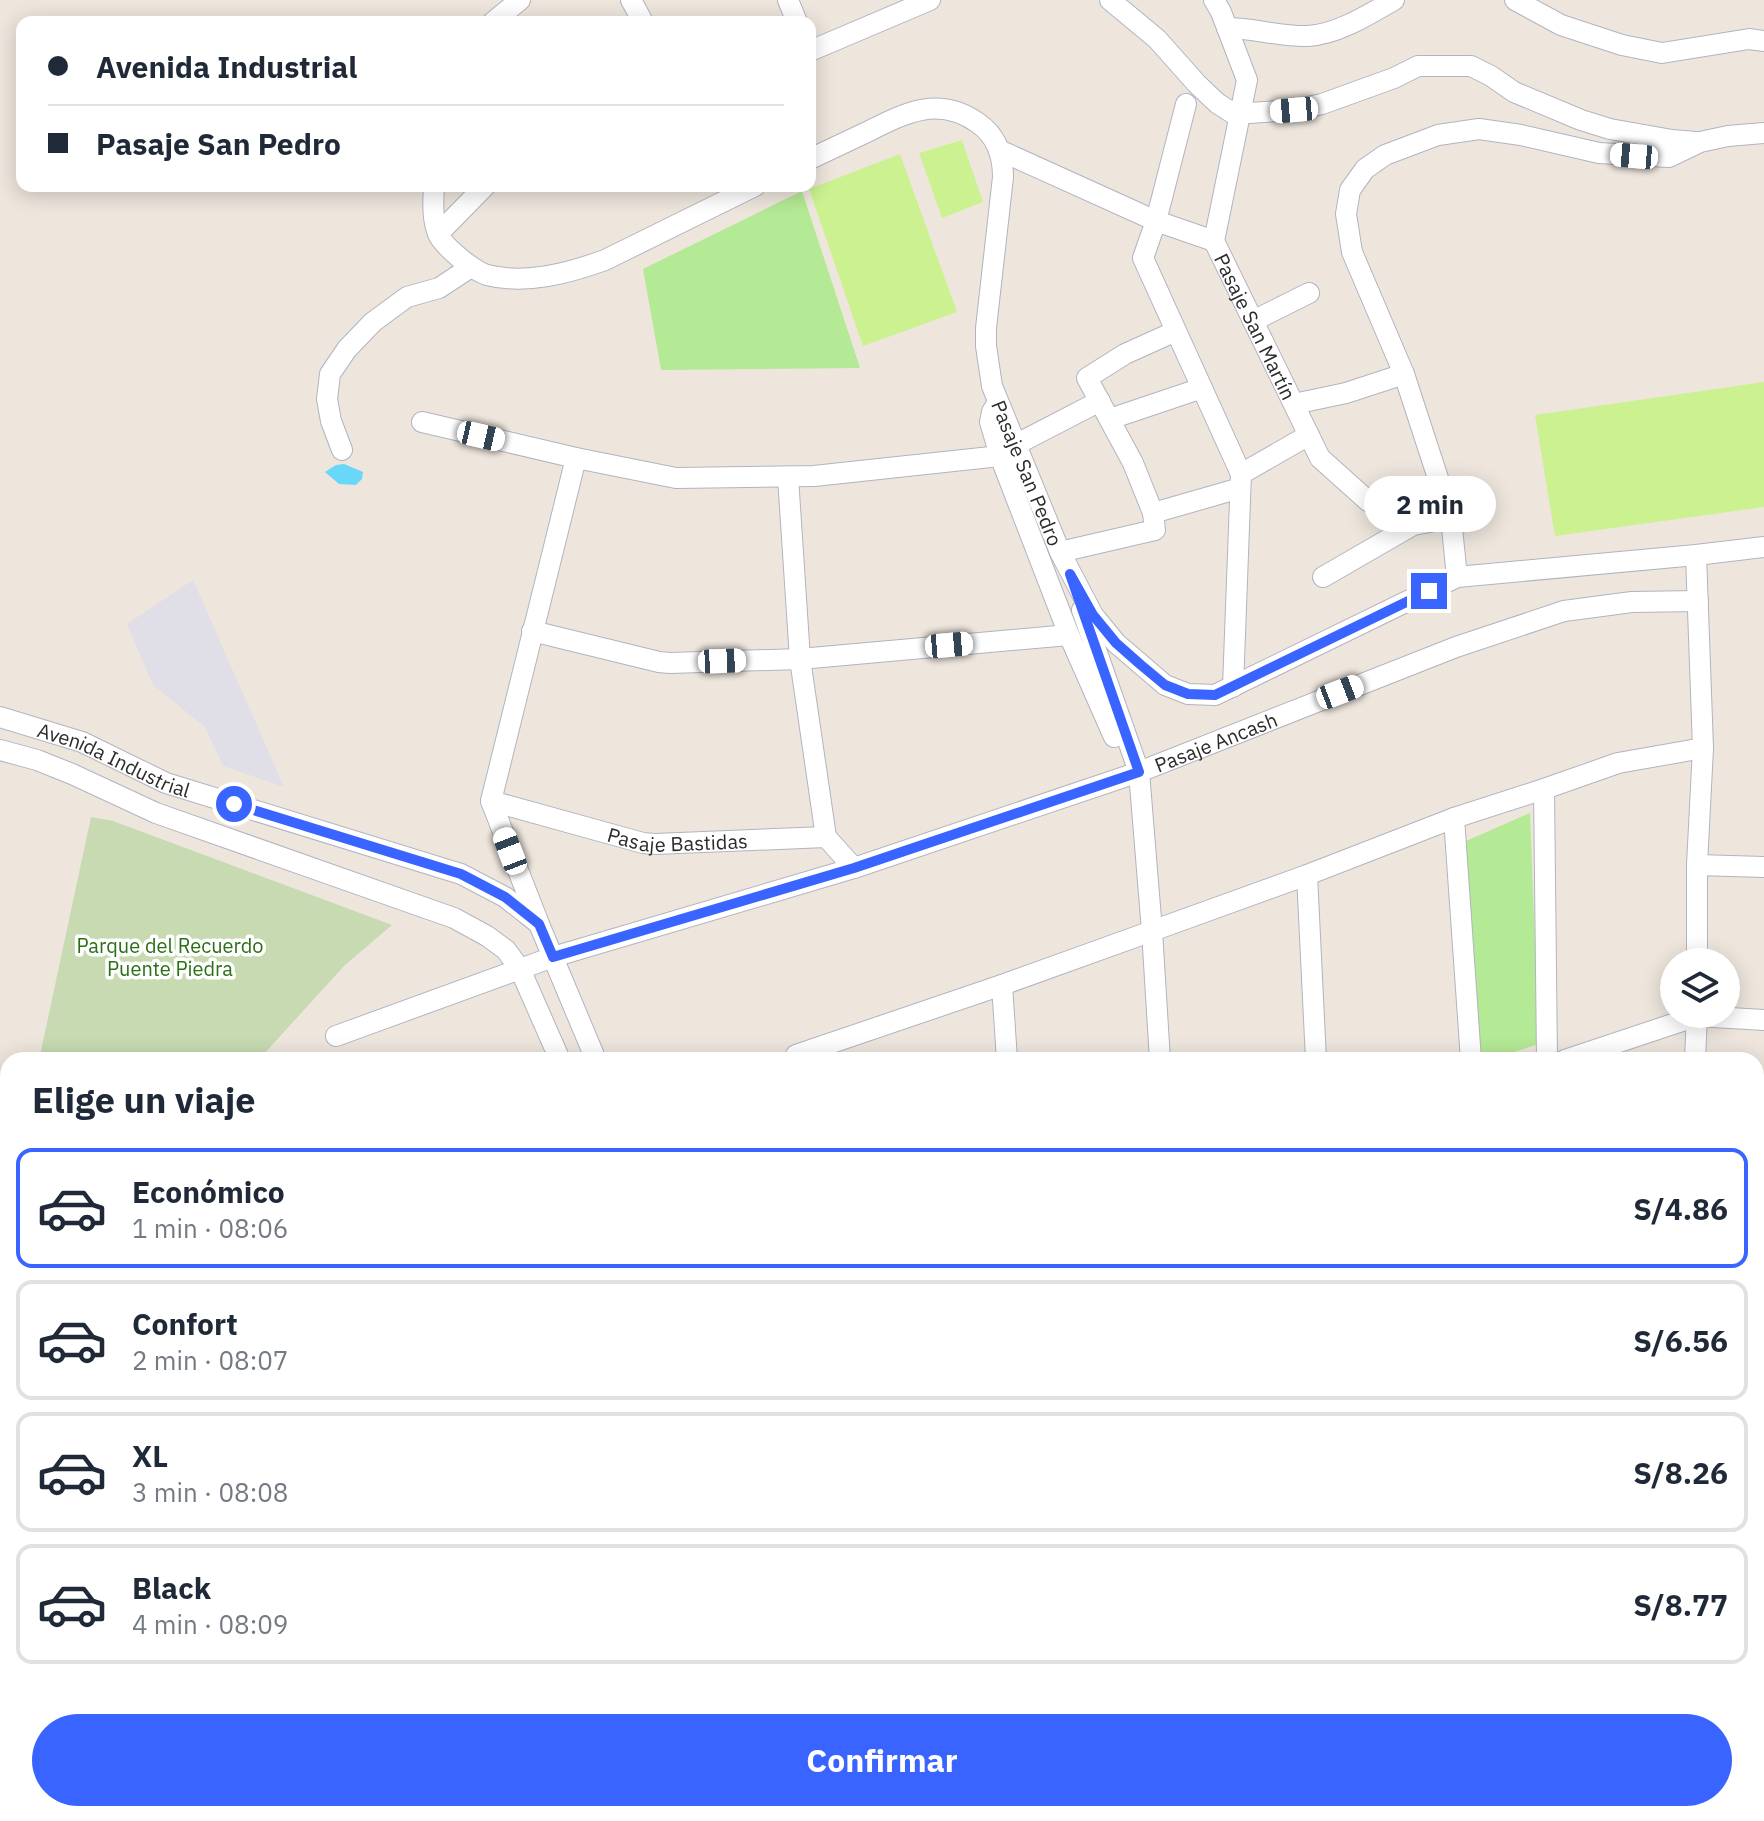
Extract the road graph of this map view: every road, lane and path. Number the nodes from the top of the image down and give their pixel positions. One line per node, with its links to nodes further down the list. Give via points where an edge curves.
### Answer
1 (520, 0): 7 (street)
2 (930, 0): 10 (street)
3 (1110, 0): 12 (street, via 1157,39 1217,103)
4 (1214, 0): 8 (street, Pasaje San Martín)
5 (1394, 0): 8 (street, via 1336,30 1309,36)
6 (1515, 0): 9 (street, via 1561,25 1662,53)
7 (500, 16)
8 (1227, 28): 12 (street, Pasaje San Martín, via 1247,80)
9 (1764, 41)
10 (816, 48)
11 (1186, 104): 20 (street)
12 (1239, 114): 14 (street, via 1322,104 1418,66 1471,66 1514,92 1581,120); 22 (street, Pasaje San Martín)
13 (1764, 133): 14 (street)
14 (1700, 142): 27 (street, via 1669,157 1634,156 1479,129 1426,139 1365,169 1350,190 1346,214 1352,252)
15 (999, 150): 16 (street, via 971,118 937,108 900,116); 20 (street); 35 (street, Pasaje San Pedro, via 1002,195 986,328 998,402 990,422)
16 (816, 156)
17 (434, 192): 21 (street)
18 (479, 192): 21 (street)
19 (743, 192): 23 (street, via 580,269 514,278 486,275)
20 (1156, 221): 22 (street); 26 (street, via 1143,258)
21 (438, 234): 23 (street)
22 (1214, 241): 25 (street, Pasaje San Martín)
23 (471, 267): 34 (street, via 439,288 407,297 347,349 330,374 327,399)
24 (1309, 293): 25 (street)
25 (1253, 321): 30 (street, Pasaje San Martín)
26 (1176, 331): 28 (street); 29 (street, via 1087,378)
27 (1404, 374): 30 (street); 40 (street)
28 (1202, 388): 31 (street); 38 (street)
29 (1100, 401): 31 (street); 35 (street)
30 (1294, 404): 33 (street, Pasaje San Martín)
31 (1110, 419): 39 (street)
32 (422, 422): 36 (street)
33 (1309, 435): 38 (street); 41 (street, Pasaje San Martín, via 1320,458 1368,501)
34 (342, 450)
35 (1007, 451): 37 (street); 43 (street, Pasaje San Pedro); 50 (street)
36 (576, 458): 37 (street, via 676,478); 49 (street)
37 (788, 477): 51 (street)
38 (1241, 481): 39 (street); 52 (street)
39 (1153, 513): 43 (street, via 1155,530)
40 (1451, 518): 41 (street); 47 (street)
41 (1413, 525): 46 (street)
42 (1764, 547): 44 (street, Pasaje San Pedro)
43 (1060, 552): 45 (street, Pasaje San Pedro)
44 (1696, 555): 47 (street, Pasaje San Pedro); 48 (street)
45 (1070, 574): 52 (street, Pasaje San Pedro, via 1116,643 1165,685 1188,694 1215,695); 56 (street)
46 (1323, 577)
47 (1457, 577): 52 (street, Pasaje San Pedro)
48 (1698, 601): 54 (street); 56 (street, Pasaje Ancash, via 1564,611 1456,647)
49 (532, 631): 51 (street, via 659,662); 58 (street)
50 (1069, 635): 51 (street); 56 (street, via 1116,742)
51 (800, 659): 60 (street)
52 (1233, 687)
53 (0, 717): 65 (street, Avenida Industrial, via 82,742 166,783 461,874 505,897)
54 (1703, 748): 57 (street, via 1618,763); 61 (street)
55 (0, 750): 69 (street, via 72,774 156,813 454,918 506,950)
56 (1139, 772): 63 (street, Pasaje Ancash); 66 (street)
57 (1544, 789): 59 (street); 83 (street)
58 (491, 801): 60 (street, Pasaje Bastidas, via 643,843); 65 (street)
59 (1454, 818): 64 (street); 82 (street)
60 (826, 837): 63 (street)
61 (1697, 865): 62 (street); 67 (street)
62 (1764, 867)
63 (854, 868): 68 (street, Pasaje Ancash)
64 (1307, 875): 66 (street); 81 (street)
65 (539, 924): 68 (street)
66 (1152, 931): 70 (street); 80 (street)
67 (1697, 948)
68 (553, 957): 69 (street, Pasaje Ancash); 77 (street)
69 (520, 969): 75 (street, Pasaje Ancash); 76 (street)
70 (1002, 985): 78 (street); 79 (street)
71 (1740, 1018): 72 (street)
72 (1764, 1020)
73 (1660, 1028): 84 (street)
74 (1696, 1028): 85 (street)
75 (336, 1036)
76 (556, 1052)
77 (593, 1052)
78 (805, 1052)
79 (1006, 1052)
80 (1160, 1052)
81 (1316, 1052)
82 (1470, 1052)
83 (1547, 1052)
84 (1588, 1052)
85 (1695, 1052)

